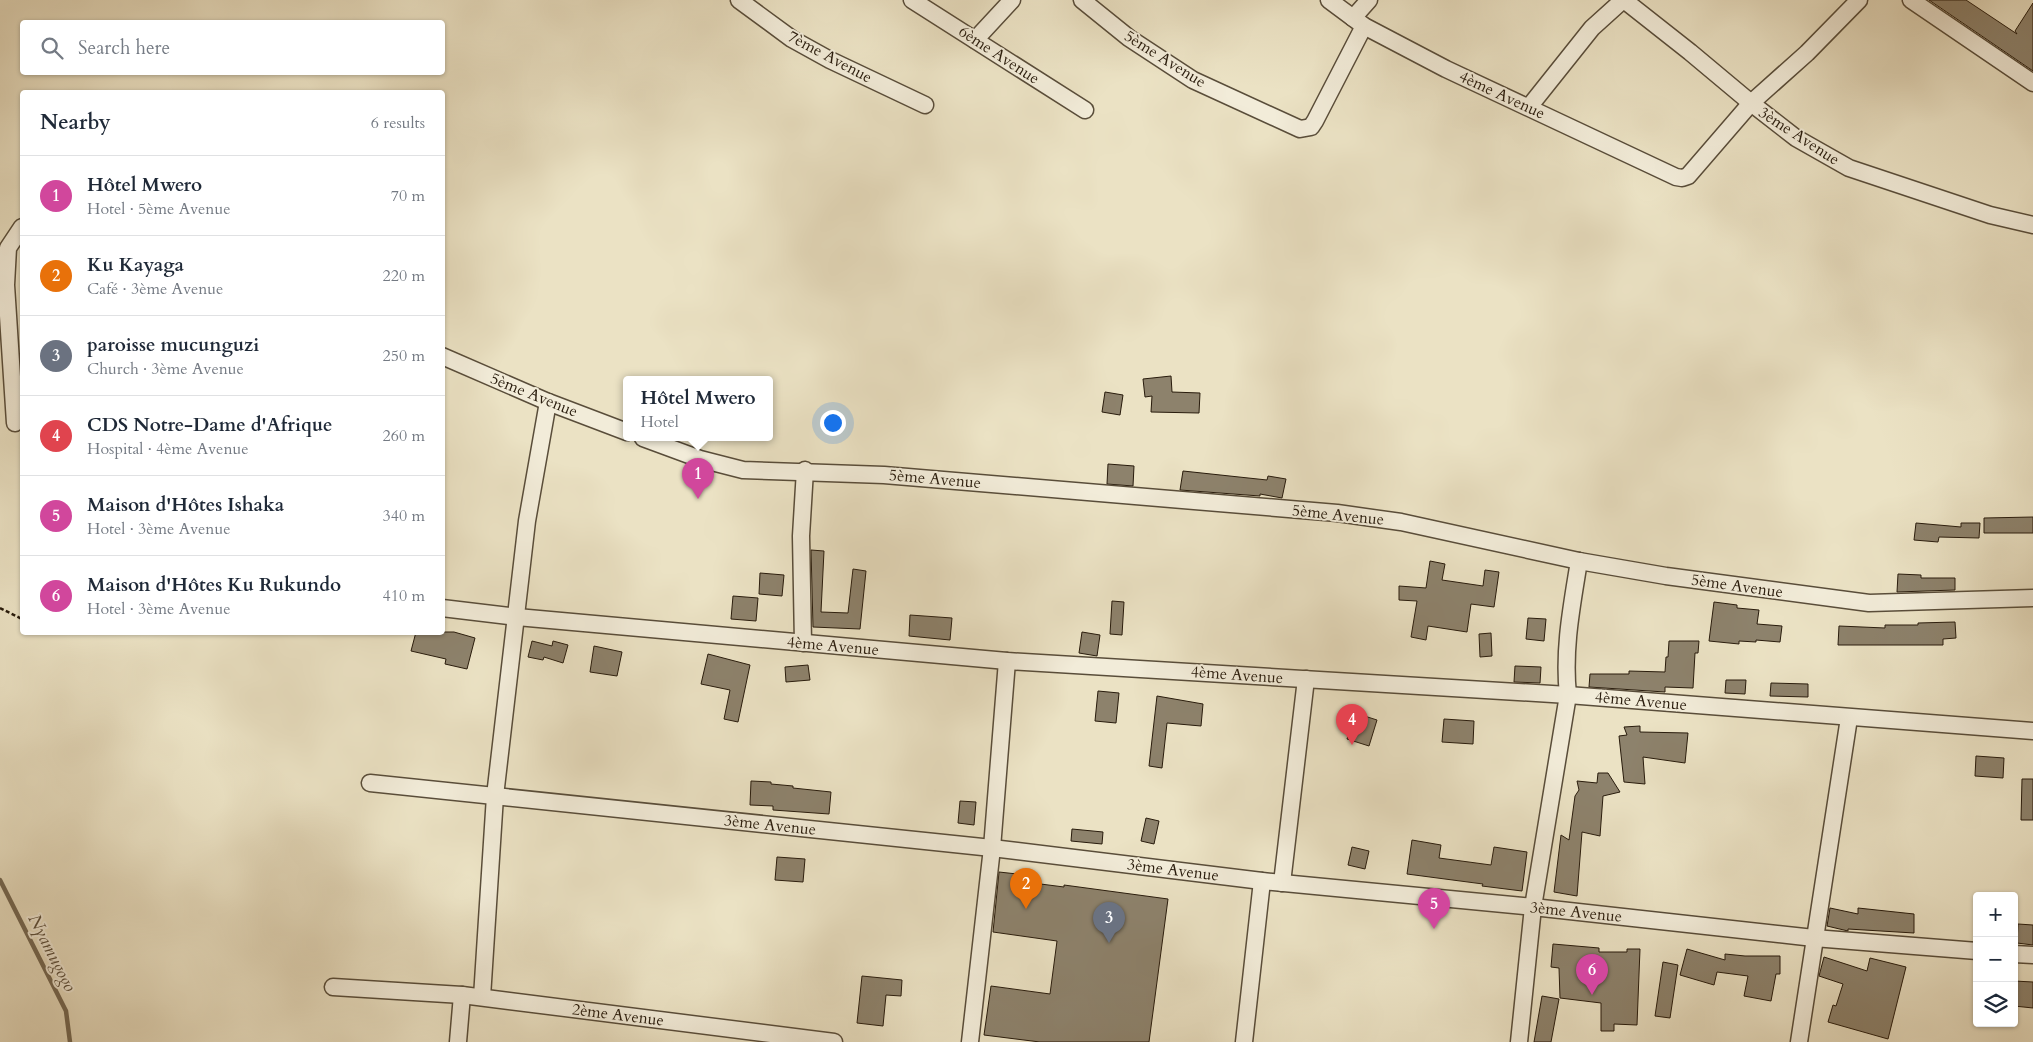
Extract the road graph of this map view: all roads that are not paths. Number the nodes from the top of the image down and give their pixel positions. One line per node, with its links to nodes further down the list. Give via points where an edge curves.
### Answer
1 (739, 0): 14 (street, 7ème Avenue, via 792,39)
2 (912, 0): 11 (street, 6ème Avenue)
3 (1012, 0): 11 (street)
4 (1082, 0): 10 (street, 5ème Avenue, via 1130,38 1193,80 1300,128 1311,127)
5 (1329, 0): 10 (street, 4ème Avenue)
6 (1369, 0): 10 (street)
7 (1623, 0): 13 (street, 3ème Avenue); 15 (street, via 1592,28)
8 (1911, 0): 12 (street)
9 (1853, 2): 13 (street, via 1807,52)
10 (1359, 22): 15 (street, 4ème Avenue, via 1446,70)
11 (975, 40): 16 (street, 6ème Avenue)
12 (2033, 83)
13 (1751, 103): 15 (street, 4ème Avenue, via 1688,176 1682,178); 17 (street, 3ème Avenue, via 1796,138 1849,168 1990,215)
14 (925, 105)
15 (1529, 107)
16 (1085, 110)
17 (2033, 225)
18 (20, 230): 21 (street, via 8,248 6,285)
19 (445, 357): 20 (street, 5ème Avenue)
20 (548, 402): 22 (street, 5ème Avenue); 28 (street, via 527,521)
21 (15, 423)
22 (623, 430)
23 (651, 441): 24 (street, 5ème Avenue, via 700,459 744,470)
24 (806, 470): 25 (street, 5ème Avenue, via 1337,513 1401,522); 29 (street, via 800,536)
25 (1579, 560): 26 (street, 5ème Avenue, via 1666,576 1869,604); 32 (street, via 1567,634 1565,670)
26 (2033, 598)
27 (445, 608): 28 (street, 4ème Avenue)
28 (516, 617): 29 (street, 4ème Avenue); 36 (street)
29 (803, 643): 30 (street, 4ème Avenue)
30 (1007, 661): 31 (street, 4ème Avenue); 37 (street)
31 (1306, 679): 32 (street, 4ème Avenue); 39 (street)
32 (1568, 694): 33 (street, 4ème Avenue); 40 (street)
33 (1849, 718): 34 (street, 4ème Avenue); 41 (street)
34 (2033, 730)
35 (370, 783): 36 (street, 3ème Avenue)
36 (495, 796): 37 (street, 3ème Avenue); 47 (street)
37 (992, 848): 38 (street, 3ème Avenue); 51 (street)
38 (1262, 881): 39 (street, 3ème Avenue); 52 (street)
39 (1282, 883): 40 (street, 3ème Avenue)
40 (1534, 908): 41 (street, 3ème Avenue); 53 (street)
41 (1814, 938): 42 (street, 3ème Avenue); 54 (street)
42 (1973, 951)
43 (2018, 954): 44 (street)
44 (2033, 956)
45 (333, 987): 46 (street, 2ème Avenue)
46 (462, 994): 47 (street, 2ème Avenue); 49 (street)
47 (482, 997): 48 (street, 2ème Avenue)
48 (744, 1037): 50 (street, 2ème Avenue)
49 (458, 1042)
50 (834, 1042)
51 (970, 1042)
52 (1244, 1042)
53 (1518, 1042)
54 (1799, 1042)

